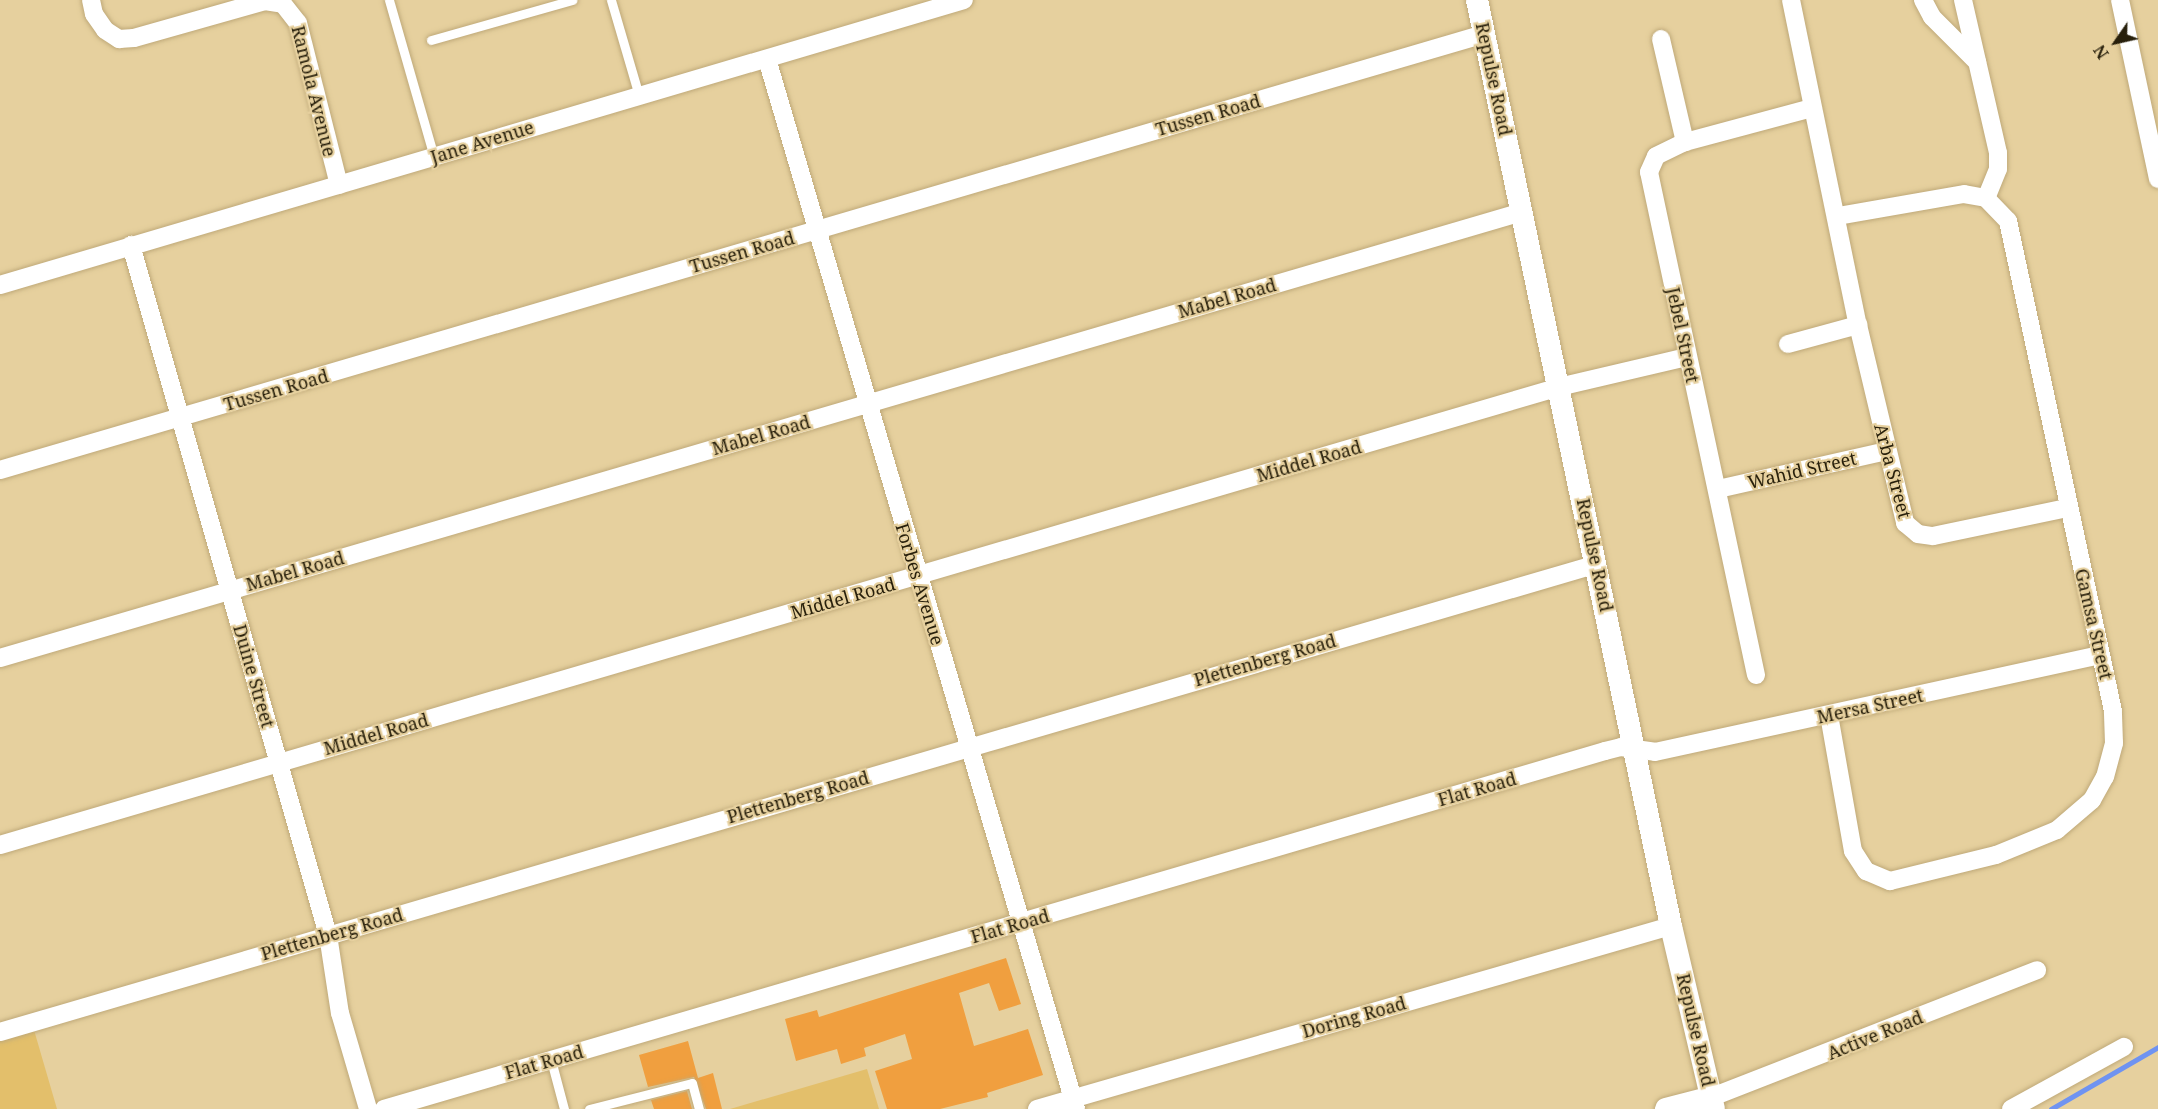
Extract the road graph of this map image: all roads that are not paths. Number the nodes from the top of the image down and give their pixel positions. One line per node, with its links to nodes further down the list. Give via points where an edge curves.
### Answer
1 (91, 0): 11 (street, Ramola Avenue, via 94,14 105,30 119,39 134,38)
2 (389, 0): 20 (lane)
3 (572, 0): 14 (lane)
4 (612, 0): 17 (lane)
5 (964, 0): 15 (street, Jane Avenue)
6 (1478, 0): 12 (street, Repulse Road)
7 (1791, 0): 18 (street, Arba Street)
8 (1923, 0): 16 (street, via 1932,17)
9 (1963, 0): 16 (street)
10 (2120, 0): 21 (street)
11 (244, 3): 22 (street, Ramola Avenue, via 283,4 298,23)
12 (1484, 34): 24 (street, Repulse Road); 26 (street, Tussen Road)
13 (1661, 39): 19 (street)
14 (431, 40)
15 (767, 58): 17 (street, Jane Avenue); 26 (street, Forbes Avenue)
16 (1977, 62): 23 (street, via 1999,162)
17 (639, 96): 20 (street, Jane Avenue)
18 (1812, 108): 19 (street, Jebel Street); 25 (street, Arba Street)
19 (1685, 142): 31 (street, Jebel Street, via 1656,156 1650,172)
20 (434, 157): 22 (street, Jane Avenue)
21 (2158, 179)
22 (339, 185): 27 (street, Jane Avenue)
23 (1986, 198): 25 (street, via 1953,194); 38 (street, Gamsa Street, via 2000,209 2010,228)
24 (1522, 212): 32 (street, Repulse Road); 33 (street, Mabel Road)
25 (1838, 216): 29 (street, Arba Street)
26 (818, 230): 33 (street, Forbes Avenue); 34 (street, Tussen Road)
27 (131, 245): 28 (street, Jane Avenue); 34 (street, Duine Street)
28 (0, 285)
29 (1858, 325): 30 (street); 35 (street, Arba Street)
30 (1788, 344)
31 (1688, 357): 32 (street, Middel Road); 37 (street, Jebel Street)
32 (1559, 387): 39 (street, Repulse Road); 40 (street, Middel Road)
33 (866, 404): 40 (street, Forbes Avenue); 41 (street, Mabel Road)
34 (179, 419): 36 (street, Tussen Road); 41 (street, Duine Street)
35 (1887, 451): 37 (street, Wahid Street); 38 (street, Arba Street, via 1903,518 1918,534 1933,536)
36 (0, 470)
37 (1718, 489): 44 (street, Jebel Street)
38 (2067, 508): 42 (street, Gamsa Street)
39 (1597, 564): 46 (street, Plettenberg Road); 47 (street, Repulse Road)
40 (918, 576): 46 (street, Forbes Avenue); 48 (street, Middel Road)
41 (229, 590): 43 (street, Mabel Road); 48 (street, Duine Street)
42 (2102, 655): 45 (street, Mersa Street); 45 (street, Gamsa Street, via 2114,711 2114,742 2105,777 2092,800 2070,821 2026,845 1913,877 1882,880 1859,862 1853,851)
43 (0, 658)
44 (1756, 675)
45 (1829, 715): 47 (street, Mersa Street, via 1655,752)
46 (968, 747): 50 (street, Forbes Avenue); 52 (street, Plettenberg Road)
47 (1637, 750): 50 (street, Flat Road, via 1621,747 1605,751); 51 (street, Repulse Road)
48 (279, 763): 49 (street, Middel Road); 52 (street, Duine Street)
49 (0, 845)
50 (1020, 923): 56 (street, Flat Road); 58 (street, Forbes Avenue)
51 (1671, 926): 57 (street, Repulse Road); 58 (street, Doring Road)
52 (328, 935): 54 (street, Plettenberg Road); 59 (street, Duine Street, via 340,1013)
53 (2037, 970): 57 (street, Active Road)
54 (0, 1032)
55 (2124, 1047): 66 (street)
56 (551, 1060): 60 (street, Flat Road); 61 (lane)
57 (1713, 1103): 65 (street)
58 (1074, 1104): 64 (street, Doring Road)
59 (368, 1109)
60 (384, 1109)
61 (564, 1109)
62 (589, 1109): 63 (lane, via 692,1083)
63 (699, 1109)
64 (1037, 1109)
65 (1666, 1109)
66 (2011, 1109)

